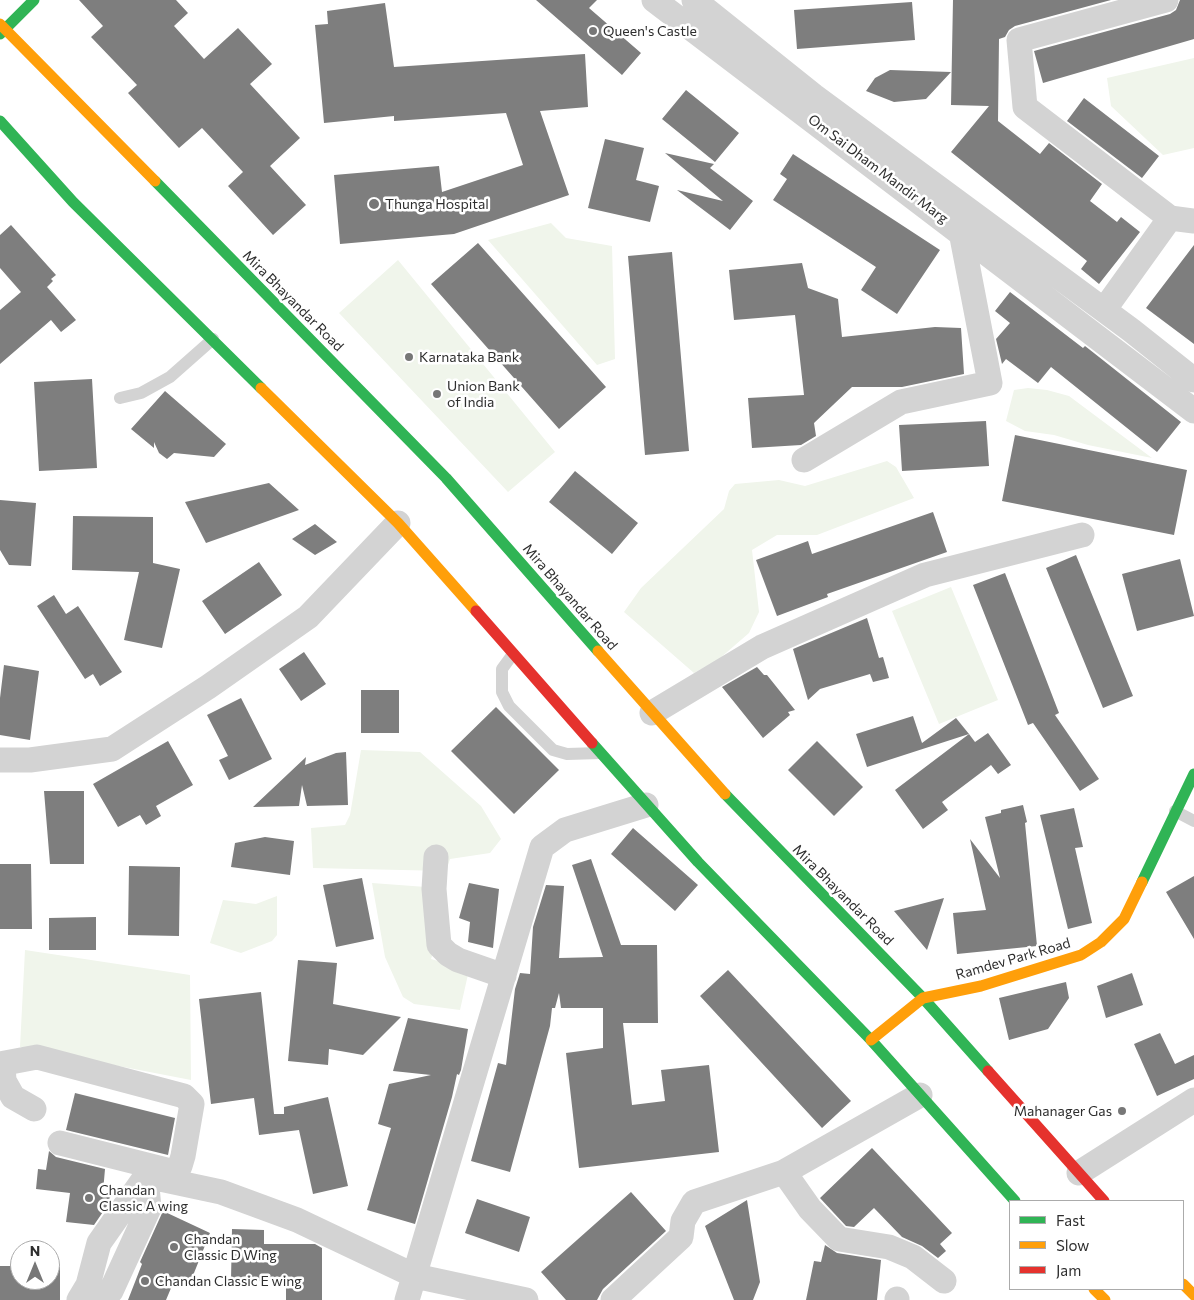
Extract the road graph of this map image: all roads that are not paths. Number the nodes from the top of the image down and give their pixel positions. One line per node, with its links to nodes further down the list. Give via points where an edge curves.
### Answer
1 (34, 0): 5 (main road)
2 (654, 0): 4 (street, Om Sai Dham Mandir Marg)
3 (1166, 0): 7 (street, via 1019,40 1026,107)
4 (697, 13): 8 (street, Om Sai Dham Mandir Marg); 9 (street, Om Sai Dham Mandir Marg)
5 (2, 29): 19 (main road, Mira Bhayandar Road, via 446,478)
6 (0, 121): 10 (main road, via 73,202)
7 (1182, 219): 9 (street)
8 (961, 232): 11 (street, Om Sai Dham Mandir Marg); 15 (street, via 990,383 901,402)
9 (1110, 315): 11 (street); 12 (street, Om Sai Dham Mandir Marg)
10 (213, 340): 13 (lane, via 170,376 141,392); 16 (main road)
11 (1101, 340): 14 (street, Om Sai Dham Mandir Marg)
12 (1194, 380)
13 (120, 398)
14 (1194, 410)
15 (804, 460)
16 (398, 523): 18 (main road); 21 (street, via 308,617 112,749 30,760)
17 (1082, 535): 19 (street, via 925,575 762,647)
18 (513, 654): 20 (main road); 20 (lane, via 502,670 502,692 509,706 554,750 567,754)
19 (652, 713): 28 (main road, Mira Bhayandar Road, via 746,818)
20 (600, 753): 23 (main road)
21 (0, 760)
22 (1194, 774): 24 (main road, Ramdev Park Road)
23 (646, 805): 27 (street, via 565,830 542,847); 29 (main road)
24 (1175, 811): 25 (lane); 28 (main road, Ramdev Park Road, via 1124,919 1101,942 1072,958 981,986)
25 (1194, 821)
26 (436, 857): 27 (street, via 434,889 439,945 458,960)
27 (504, 976): 40 (street)
28 (923, 998): 29 (main road, Ramdev Park Road); 36 (main road, Mira Bhayandar Road)
29 (871, 1040): 31 (main road)
30 (2, 1064): 33 (street, via 4,1081 13,1098); 34 (street, via 37,1057 184,1096 192,1104 180,1166 171,1171)
31 (920, 1095): 35 (street); 38 (main road)
32 (1194, 1100): 36 (street)
33 (34, 1108)
34 (60, 1143)
35 (784, 1172): 41 (street, via 810,1209 839,1239 889,1247 913,1257); 49 (street, via 694,1202 683,1222 681,1237)
36 (1079, 1173): 39 (main road, Mira Bhayandar Road)
37 (146, 1176): 40 (street, via 221,1192 288,1217); 45 (street, via 99,1242 88,1285); 46 (street, via 149,1208 110,1291)
38 (1014, 1200)
39 (1103, 1200)
40 (415, 1276): 47 (street); 48 (street)
41 (944, 1281)
42 (1184, 1285): 44 (main road)
43 (1095, 1290): 50 (main road)
44 (1194, 1295)
45 (79, 1300)
46 (96, 1300)
47 (407, 1300)
48 (526, 1300)
49 (613, 1300)
50 (1105, 1300)

